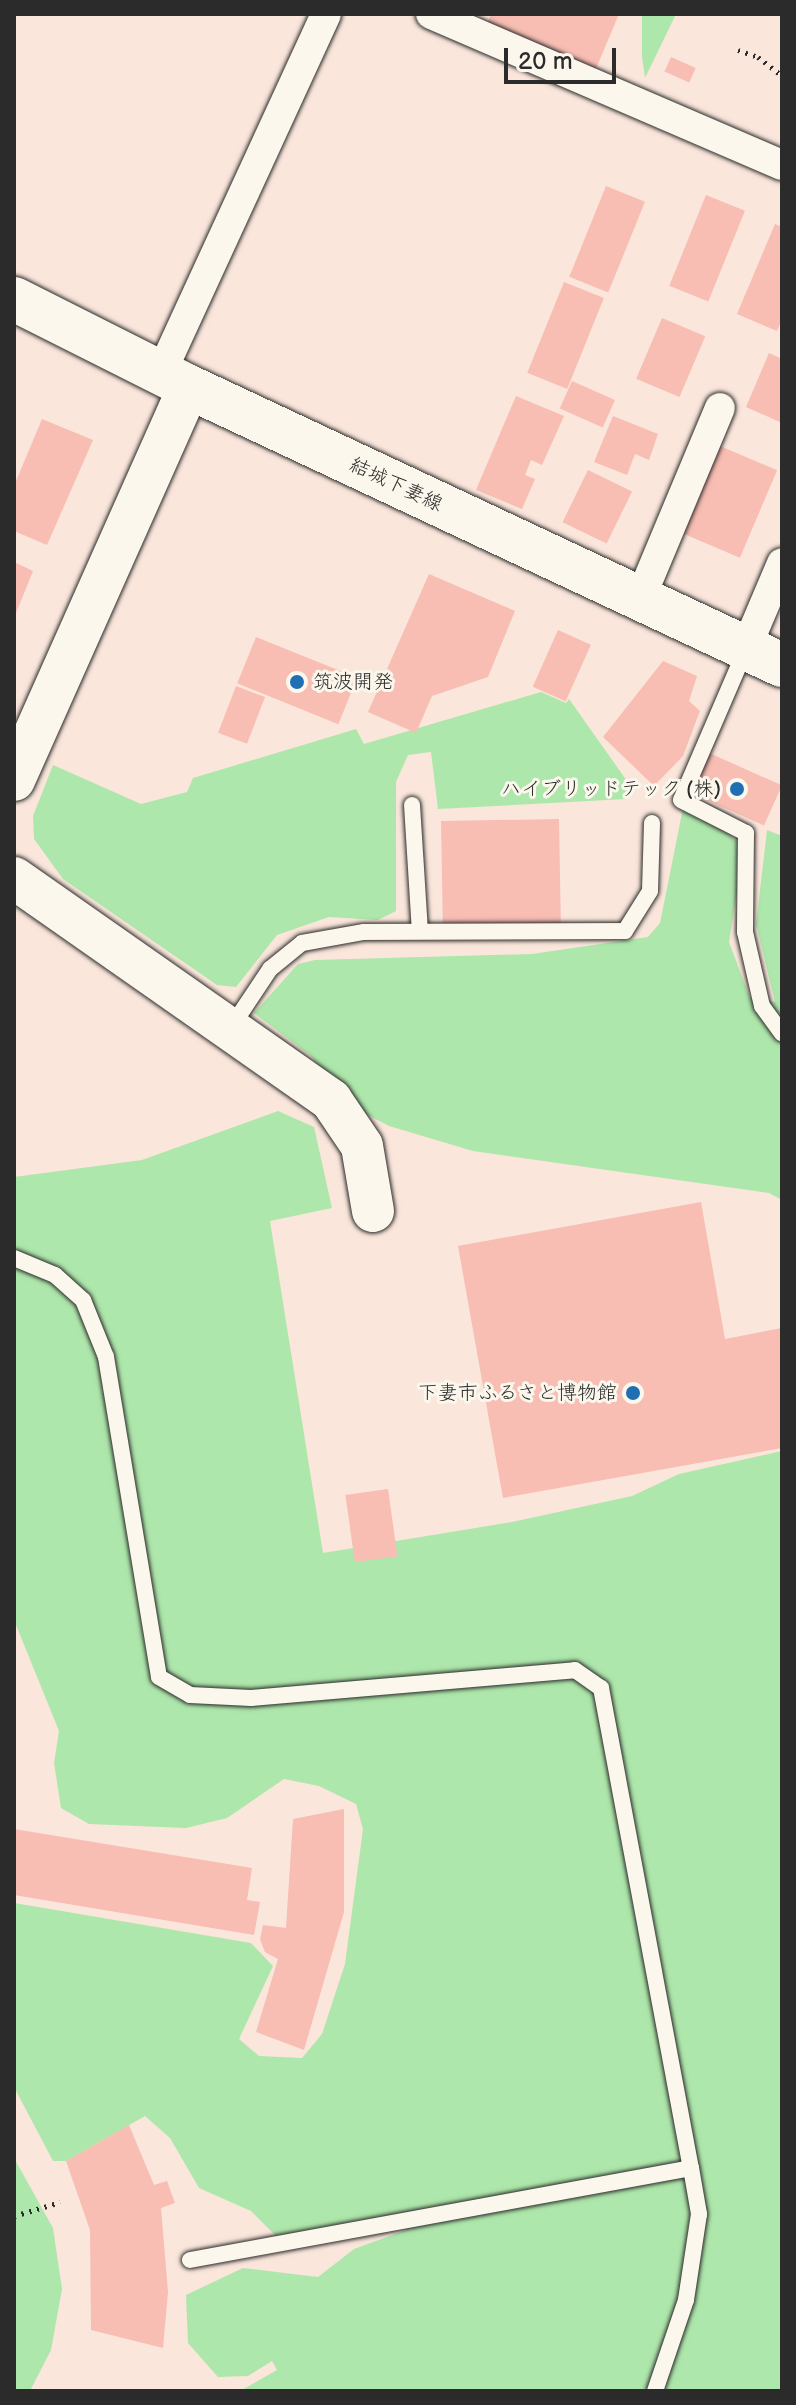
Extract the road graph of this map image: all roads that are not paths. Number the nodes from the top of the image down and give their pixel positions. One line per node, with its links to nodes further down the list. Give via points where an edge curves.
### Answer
1 (326, 14): 5 (street)
2 (431, 14): 3 (street)
3 (782, 165)
4 (14, 299): 5 (main road, 結城下妻線)
5 (175, 380): 8 (main road, 結城下妻線); 10 (street)
6 (720, 408): 8 (street)
7 (782, 563): 9 (street)
8 (640, 599): 9 (main road, 結城下妻線)
9 (764, 656): 16 (lane, via 681,800 746,833 745,932 762,1006)
10 (14, 780)
11 (412, 805): 14 (lane)
12 (652, 823): 14 (lane, via 650,891 625,931)
13 (14, 878): 15 (street)
14 (420, 931): 15 (lane, via 364,932 302,943 270,969)
15 (232, 1026): 17 (street, via 331,1100 362,1146)
16 (782, 1034)
17 (373, 1211)
18 (14, 1258): 19 (lane, via 55,1275 83,1300 106,1357 159,1677 190,1695 251,1698 575,1670 601,1688)
19 (691, 2168): 20 (lane); 21 (lane, via 699,2214 686,2300)
20 (190, 2260)
21 (655, 2391)

